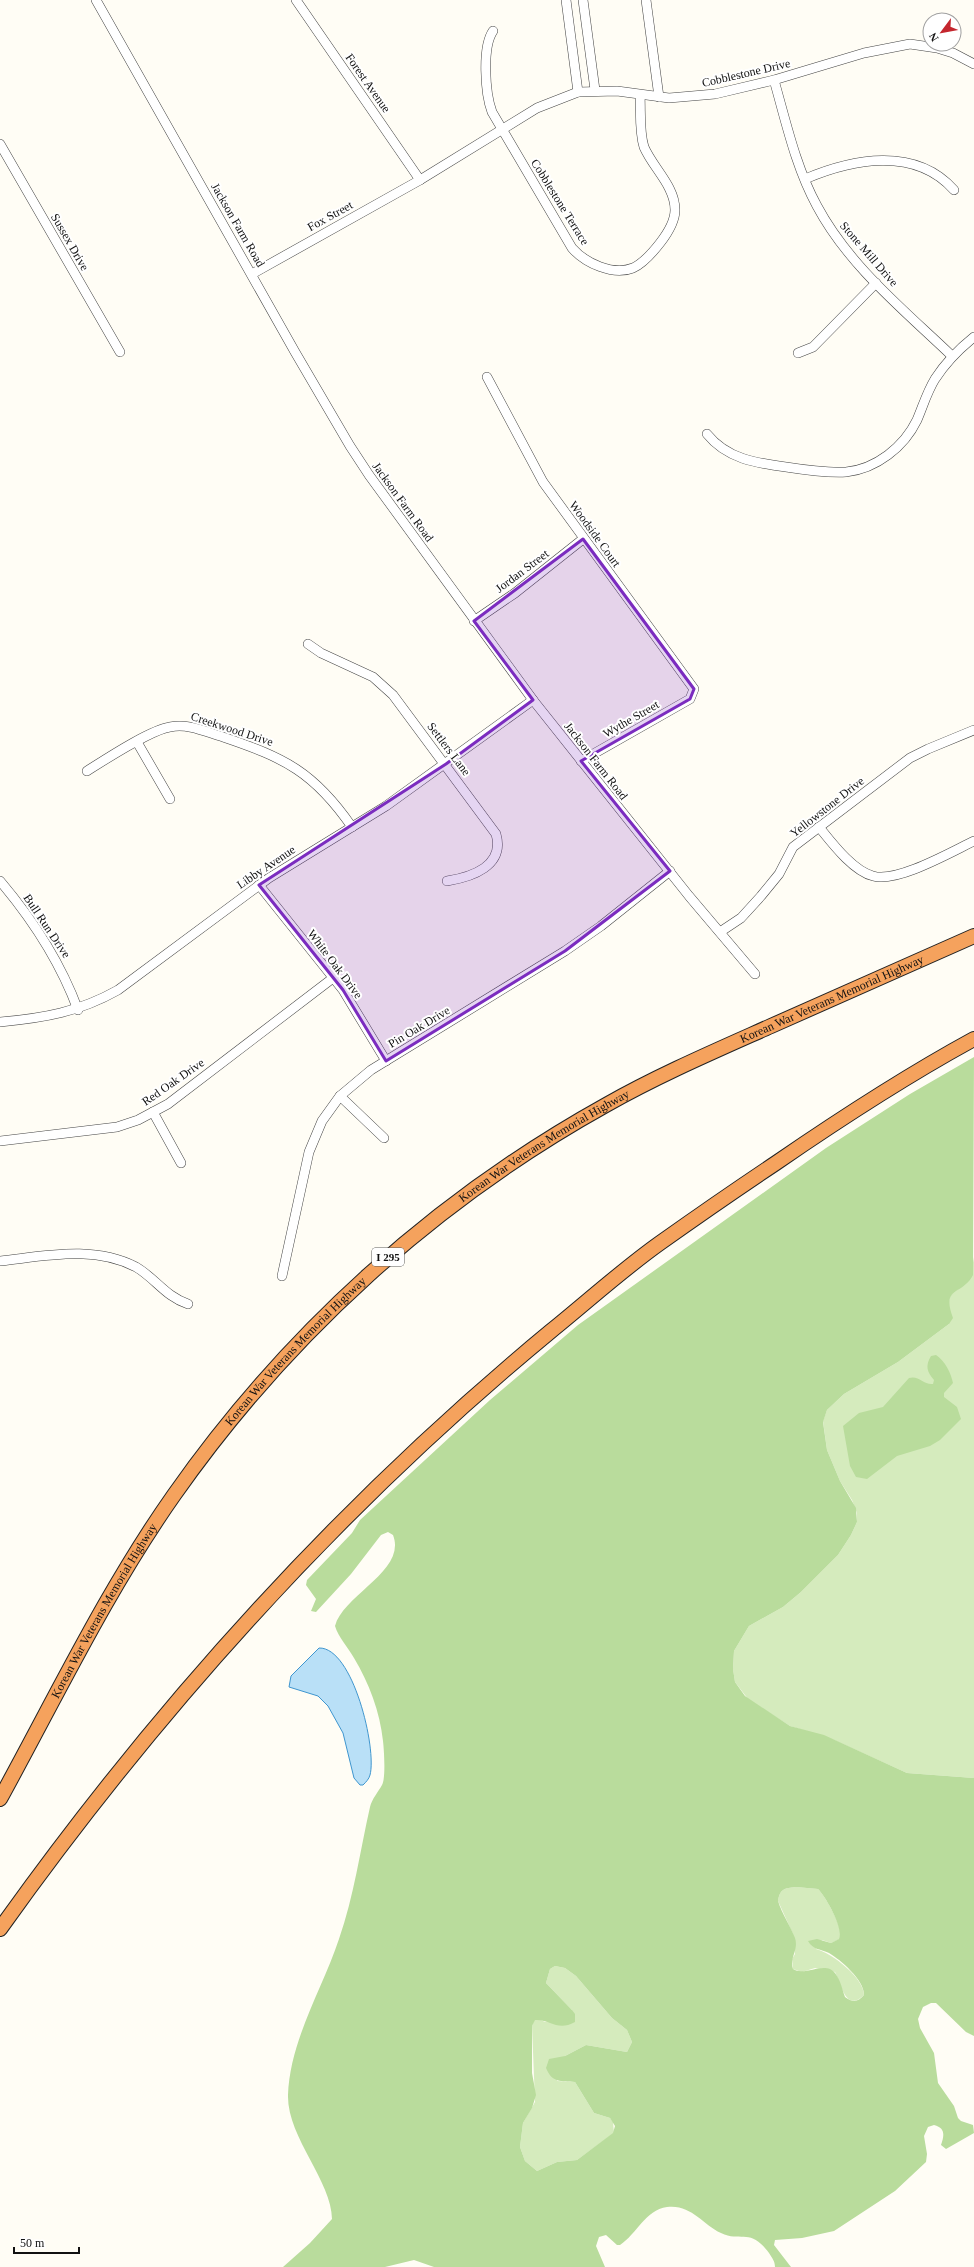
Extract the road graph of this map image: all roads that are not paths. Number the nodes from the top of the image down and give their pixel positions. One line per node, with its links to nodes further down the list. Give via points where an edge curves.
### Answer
1 (96, 0): 18 (street, Jackson Farm Road)
2 (296, 0): 16 (street, Forest Avenue)
3 (566, 0): 10 (street)
4 (583, 0): 9 (street)
5 (646, 0): 12 (street)
6 (493, 31): 13 (street, Cobblestone Terrace, via 486,47 488,102)
7 (974, 64): 8 (street, Cobblestone Drive, via 937,48 910,44 864,54)
8 (774, 80): 12 (street, Cobblestone Drive, via 715,94); 15 (street, Stone Mill Drive)
9 (595, 90): 10 (street, Cobblestone Drive); 11 (street, Cobblestone Drive)
10 (578, 92): 13 (street, Cobblestone Drive, via 546,103)
11 (640, 95): 12 (street, Cobblestone Drive); 13 (street, Cobblestone Terrace, via 641,134 645,147 671,193 675,210 667,235 652,254 633,268 604,267 581,258 572,248)
12 (659, 97)
13 (501, 129): 16 (street, Cobblestone Drive)
14 (0, 144): 21 (street, Sussex Drive)
15 (805, 179): 17 (street, via 830,168 885,160 915,165 930,171); 19 (street, Stone Mill Drive, via 826,222 842,245)
16 (420, 180): 18 (street, Fox Street)
17 (954, 190)
18 (252, 274): 27 (street, Jackson Farm Road, via 350,446)
19 (876, 283): 22 (street, via 813,346); 23 (street, Stone Mill Drive)
20 (974, 336): 23 (street)
21 (120, 352)
22 (798, 353)
23 (952, 356): 25 (street, via 936,378 916,421 902,442 887,456 862,468 832,472 760,464 731,454)
24 (487, 377): 26 (street, Woodside Court, via 532,463)
25 (707, 434)
26 (583, 539): 27 (street, Jordan Street, via 515,593); 29 (street, Woodside Court, via 693,686)
27 (474, 621): 30 (street, Jackson Farm Road)
28 (308, 644): 34 (street, Settlers Lane, via 321,653 368,674 382,685 393,695)
29 (692, 696): 33 (street, Wythe Street)
30 (533, 700): 33 (street, Jackson Farm Road); 34 (street, Libby Avenue)
31 (974, 730): 38 (street, Yellowstone Drive, via 910,758)
32 (138, 742): 35 (street, Creekwood Drive); 36 (street); 37 (street, Creekwood Drive, via 168,727 192,727 280,758 316,782)
33 (581, 761): 40 (street, Jackson Farm Road)
34 (446, 764): 37 (street, Libby Avenue); 42 (street, Settlers Lane, via 496,834 498,846 494,859 482,871)
35 (87, 771)
36 (170, 799)
37 (352, 827): 43 (street, Libby Avenue)
38 (819, 827): 39 (street, via 852,864 873,876 895,877); 44 (street, Yellowstone Drive, via 793,847 779,874 741,918)
39 (974, 841)
40 (670, 871): 44 (street, Jackson Farm Road); 51 (street, Pin Oak Drive, via 565,951)
41 (0, 881): 48 (street, Bull Run Drive, via 49,946 61,967)
42 (447, 881)
43 (259, 885): 47 (street, White Oak Drive); 48 (street, Libby Avenue, via 140,976)
44 (720, 932): 46 (street, Jackson Farm Road)
45 (974, 936): 60 (highway, Korean War Veterans Memorial Highway / I 295, via 709,1054 608,1104 483,1182 385,1260 330,1311 285,1358 214,1441 176,1492 123,1574)
46 (755, 974)
47 (333, 978): 51 (street, White Oak Drive); 53 (street, Red Oak Drive, via 168,1104)
48 (78, 1010): 49 (street, Libby Avenue, via 33,1019)
49 (0, 1022)
50 (974, 1039): 61 (highway, via 822,1132 659,1244 453,1415 306,1557 183,1691 72,1830)
51 (386, 1061): 52 (street, Pin Oak Drive, via 354,1082)
52 (340, 1096): 54 (street); 58 (street, Pin Oak Drive, via 322,1121 309,1152)
53 (153, 1112): 55 (street, Red Oak Drive, via 117,1127); 56 (street)
54 (384, 1138)
55 (0, 1141)
56 (181, 1163)
57 (0, 1261): 59 (street, via 73,1253 106,1256 137,1268 172,1297)
58 (282, 1276)
59 (188, 1304)
60 (0, 1799)
61 (0, 1929)

